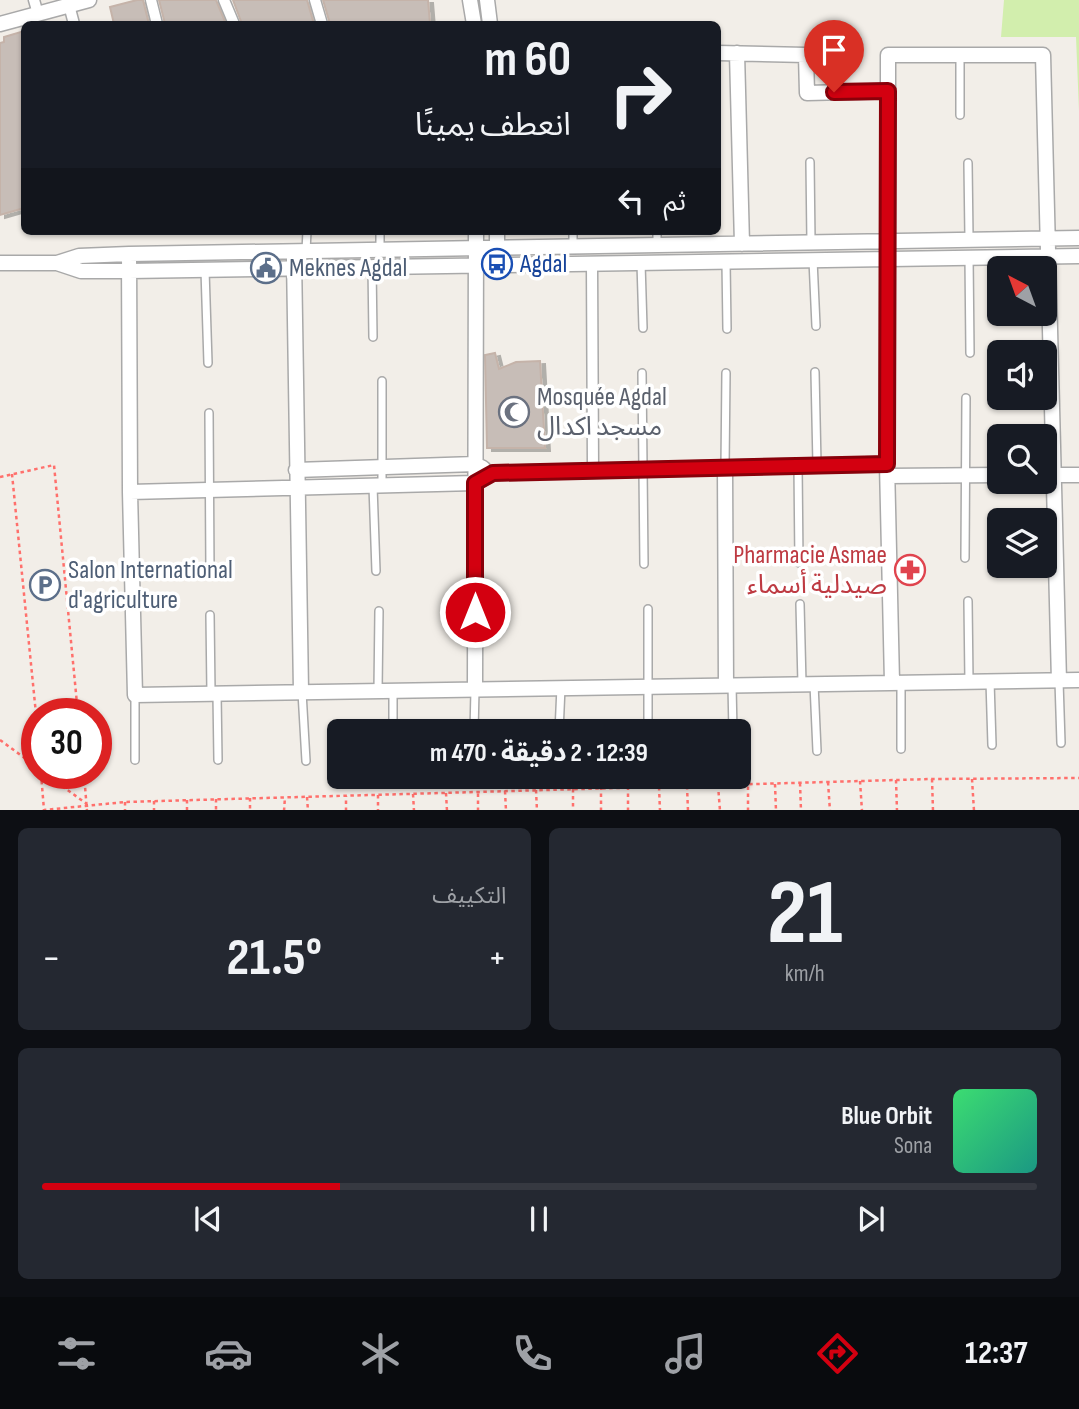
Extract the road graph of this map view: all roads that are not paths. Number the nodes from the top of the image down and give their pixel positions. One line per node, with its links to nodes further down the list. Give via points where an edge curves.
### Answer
1 (89, 0): 7 (street)
2 (151, 0): 10 (street)
3 (225, 0): 11 (street)
4 (315, 0): 12 (street)
5 (470, 0): 13 (street)
6 (487, 0): 14 (street)
7 (69, 5): 8 (street); 9 (street)
8 (36, 7): 15 (street)
9 (73, 21)
10 (156, 21)
11 (233, 21)
12 (321, 21)
13 (474, 21)
14 (490, 21)
15 (0, 24)
16 (721, 53): 17 (street)
17 (737, 53): 19 (street, via 806,55 807,93); 34 (street)
18 (960, 54): 19 (street, via 888,55); 20 (lane); 31 (street, via 1043,55)
19 (888, 91): 32 (street)
20 (960, 115)
21 (810, 162): 33 (lane)
22 (968, 163): 29 (lane)
23 (306, 235): 39 (lane)
24 (380, 235): 38 (lane)
25 (476, 235): 37 (street)
26 (497, 235): 35 (street)
27 (573, 238): 35 (street); 36 (street)
28 (657, 238): 34 (street); 36 (street)
29 (969, 238): 31 (street); 32 (street)
30 (1079, 238): 31 (street)
31 (1046, 239): 41 (street)
32 (889, 241): 33 (street); 46 (street)
33 (811, 242): 34 (street)
34 (741, 244)
35 (497, 246): 37 (street); 53 (street)
36 (591, 246): 54 (street)
37 (476, 247): 38 (street); 52 (street)
38 (380, 250): 39 (street)
39 (300, 252): 40 (street); 56 (street)
40 (129, 254): 50 (street, via 79,256); 58 (street)
41 (1047, 256)
42 (1057, 256): 43 (street)
43 (1079, 256)
44 (969, 257): 45 (street); 46 (street); 64 (lane)
45 (987, 257)
46 (888, 260): 47 (street); 81 (street)
47 (813, 261): 48 (street); 59 (lane)
48 (726, 262): 51 (street); 62 (lane)
49 (0, 263): 50 (street)
50 (57, 263): 58 (street, via 81,271)
51 (641, 263): 54 (street); 61 (lane)
52 (477, 264): 53 (street); 55 (street); 73 (street)
53 (497, 264): 54 (street)
54 (592, 264): 80 (street)
55 (372, 266): 56 (street); 63 (lane)
56 (294, 267): 57 (street); 79 (street)
57 (205, 270): 58 (street); 65 (lane)
58 (129, 271): 91 (street)
59 (816, 326)
60 (1048, 326): 72 (street)
61 (643, 328)
62 (727, 329)
63 (373, 337)
64 (970, 353)
65 (208, 363)
66 (815, 372): 75 (lane)
67 (642, 373): 78 (lane)
68 (726, 373): 77 (lane)
69 (382, 381): 76 (lane)
70 (966, 398): 83 (lane)
71 (209, 413): 90 (lane)
72 (1049, 424)
73 (475, 464): 76 (street); 82 (street); 87 (street)
74 (798, 465): 75 (street); 77 (street); 94 (lane)
75 (817, 465): 81 (street)
76 (382, 466): 79 (street); 88 (lane)
77 (725, 467): 78 (street); 110 (street)
78 (642, 469): 80 (street); 95 (lane)
79 (296, 470): 89 (street)
80 (593, 470): 82 (street)
81 (887, 470): 83 (street); 106 (street)
82 (493, 473): 87 (street)
83 (965, 475): 84 (street); 93 (lane)
84 (987, 475)
85 (1057, 475): 86 (street)
86 (1079, 475)
87 (475, 483): 88 (street); 112 (street)
88 (378, 486): 89 (street); 96 (lane)
89 (297, 489): 90 (street); 114 (street)
90 (207, 491): 91 (street); 97 (lane)
91 (130, 492): 116 (street)
92 (1050, 494): 105 (street)
93 (965, 558)
94 (799, 563)
95 (644, 564)
96 (376, 571)
97 (210, 572)
98 (968, 601): 107 (lane)
99 (800, 604): 108 (lane)
100 (648, 608): 109 (lane)
101 (379, 611): 113 (lane)
102 (209, 615): 115 (lane)
103 (1079, 680): 105 (street)
104 (990, 681): 105 (street); 107 (street); 123 (lane)
105 (1059, 681): 122 (lane)
106 (897, 682): 107 (street); 108 (street); 124 (lane)
107 (969, 682)
108 (808, 684): 110 (street); 125 (lane)
109 (648, 685): 110 (street); 111 (street); 120 (lane)
110 (729, 685): 121 (lane)
111 (561, 687): 112 (street); 119 (lane)
112 (475, 689): 113 (street); 118 (lane)
113 (386, 690): 114 (street); 117 (lane)
114 (302, 691): 115 (street); 128 (lane)
115 (214, 693): 116 (street); 127 (lane)
116 (135, 695): 126 (lane)
117 (391, 719)
118 (474, 719)
119 (560, 719)
120 (648, 719)
121 (732, 719)
122 (1061, 743)
123 (992, 745)
124 (901, 749)
125 (817, 751)
126 (135, 760)
127 (218, 760)
128 (306, 761)

